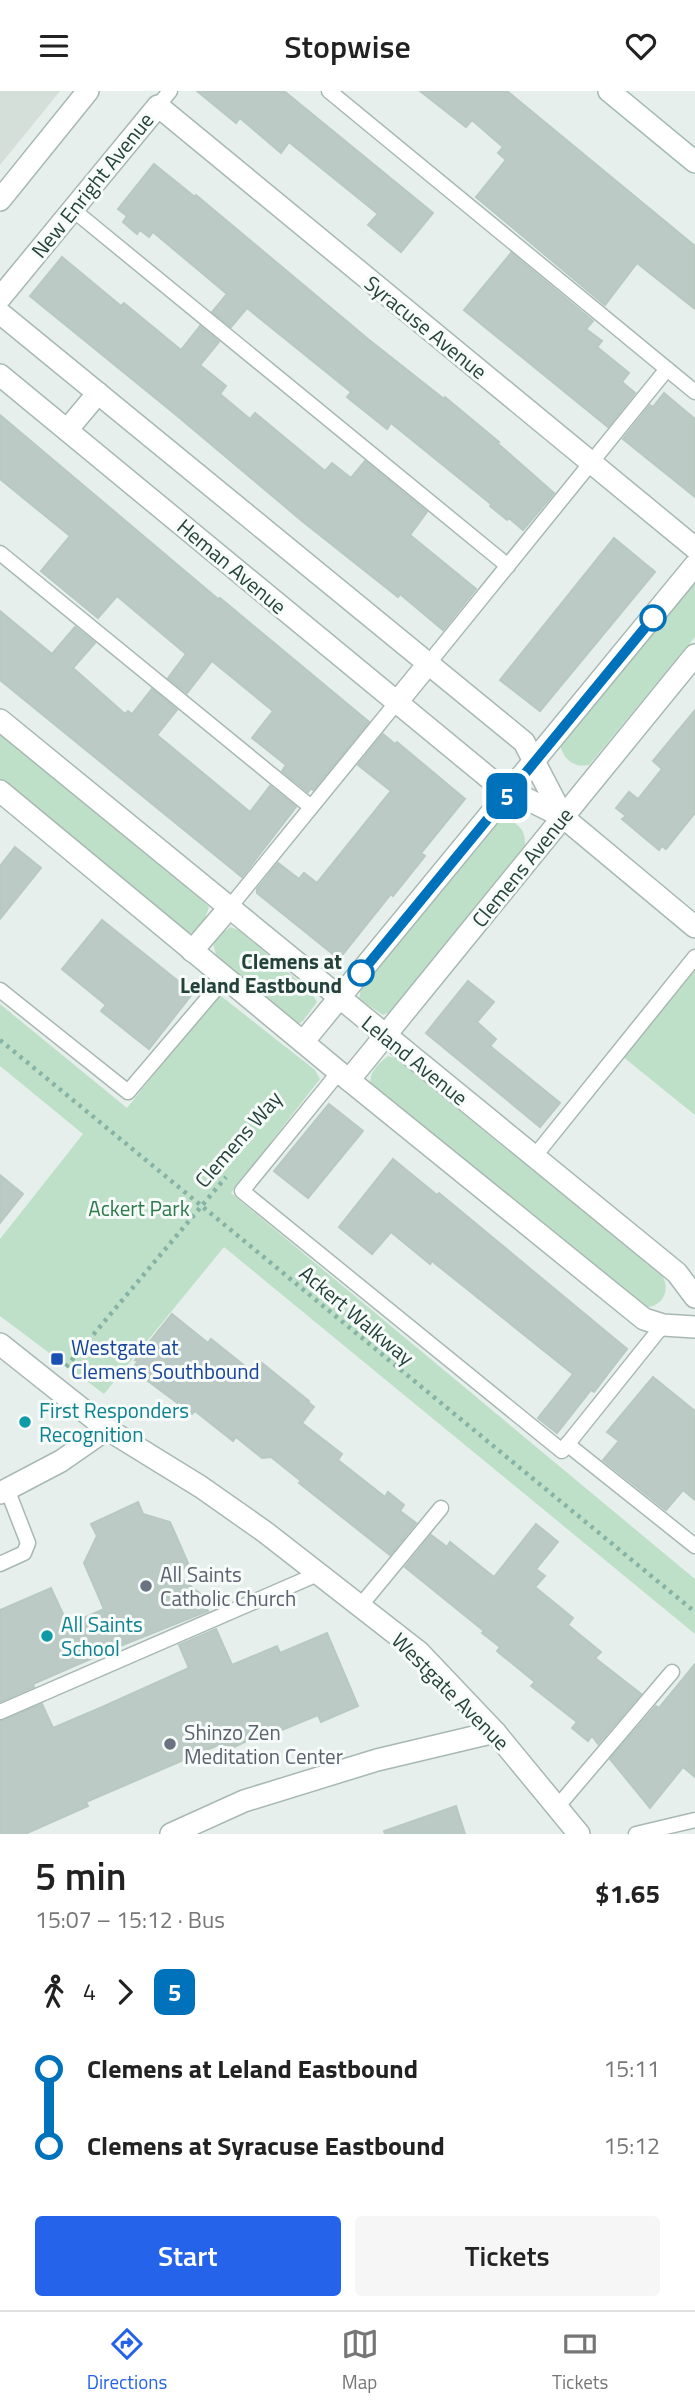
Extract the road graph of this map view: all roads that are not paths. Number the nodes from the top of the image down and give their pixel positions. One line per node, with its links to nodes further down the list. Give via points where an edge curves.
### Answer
1 (88, 91): 6 (street)
2 (329, 91): 10 (lane)
3 (609, 91): 5 (street)
4 (164, 98): 7 (street, New Enright Avenue); 15 (street, Syracuse Avenue)
5 (694, 160)
6 (0, 200)
7 (72, 209): 8 (street, New Enright Avenue); 19 (lane)
8 (0, 297)
9 (0, 313): 13 (street, Heman Avenue)
10 (667, 369): 12 (lane); 15 (lane)
11 (0, 375): 14 (street, Heman Avenue)
12 (695, 392)
13 (97, 393): 14 (street); 21 (street, Heman Avenue)
14 (67, 430): 22 (street, Heman Avenue)
15 (592, 463): 16 (street, Syracuse Avenue); 19 (lane)
16 (695, 548)
17 (0, 553): 27 (lane)
18 (695, 565): 24 (street)
19 (508, 566): 21 (lane)
20 (695, 655): 28 (street, Clemens Avenue)
21 (428, 664): 22 (street); 24 (street, Heman Avenue, via 524,742)
22 (397, 702): 25 (street, Heman Avenue, via 495,783); 27 (lane)
23 (0, 720): 29 (street, Leland Avenue)
24 (534, 763): 25 (street); 28 (street, Heman Avenue)
25 (512, 791): 28 (street, Heman Avenue); 35 (street)
26 (0, 792): 31 (street)
27 (311, 807): 29 (lane)
28 (563, 817): 30 (street, Heman Avenue); 36 (street, Clemens Avenue)
29 (229, 908): 31 (street); 35 (street, Leland Avenue)
30 (695, 927)
31 (192, 951): 33 (street)
32 (695, 957): 39 (lane)
33 (225, 978): 34 (lane, via 128,1092); 37 (street)
34 (0, 990)
35 (340, 998): 36 (street, Leland Avenue); 37 (street)
36 (385, 1036): 38 (street, Clemens Avenue); 39 (street, Leland Avenue)
37 (303, 1042): 38 (street)
38 (344, 1076): 41 (street, via 644,1319); 45 (lane, via 242,1191 562,1451)
39 (534, 1157): 40 (street, Leland Avenue, via 677,1273)
40 (695, 1297)
41 (663, 1325): 42 (street); 45 (lane)
42 (695, 1327)
43 (0, 1344): 44 (street, Westgate Avenue)
44 (107, 1429): 46 (street, via 61,1461); 50 (street, Westgate Avenue, via 201,1487)
45 (567, 1444): 48 (lane)
46 (4, 1491): 49 (lane, via 28,1543 24,1553)
47 (441, 1508): 51 (lane)
48 (695, 1546)
49 (0, 1564)
50 (320, 1573): 51 (street, Westgate Avenue); 53 (lane)
51 (361, 1605): 54 (street, Westgate Avenue, via 419,1652)
52 (672, 1672): 55 (lane)
53 (0, 1712)
54 (495, 1732): 55 (street, Westgate Avenue); 57 (street, via 377,1760 244,1801)
55 (558, 1806): 58 (street, Westgate Avenue)
56 (695, 1820): 59 (lane)
57 (171, 1834)
58 (579, 1834)
59 (636, 1834)

